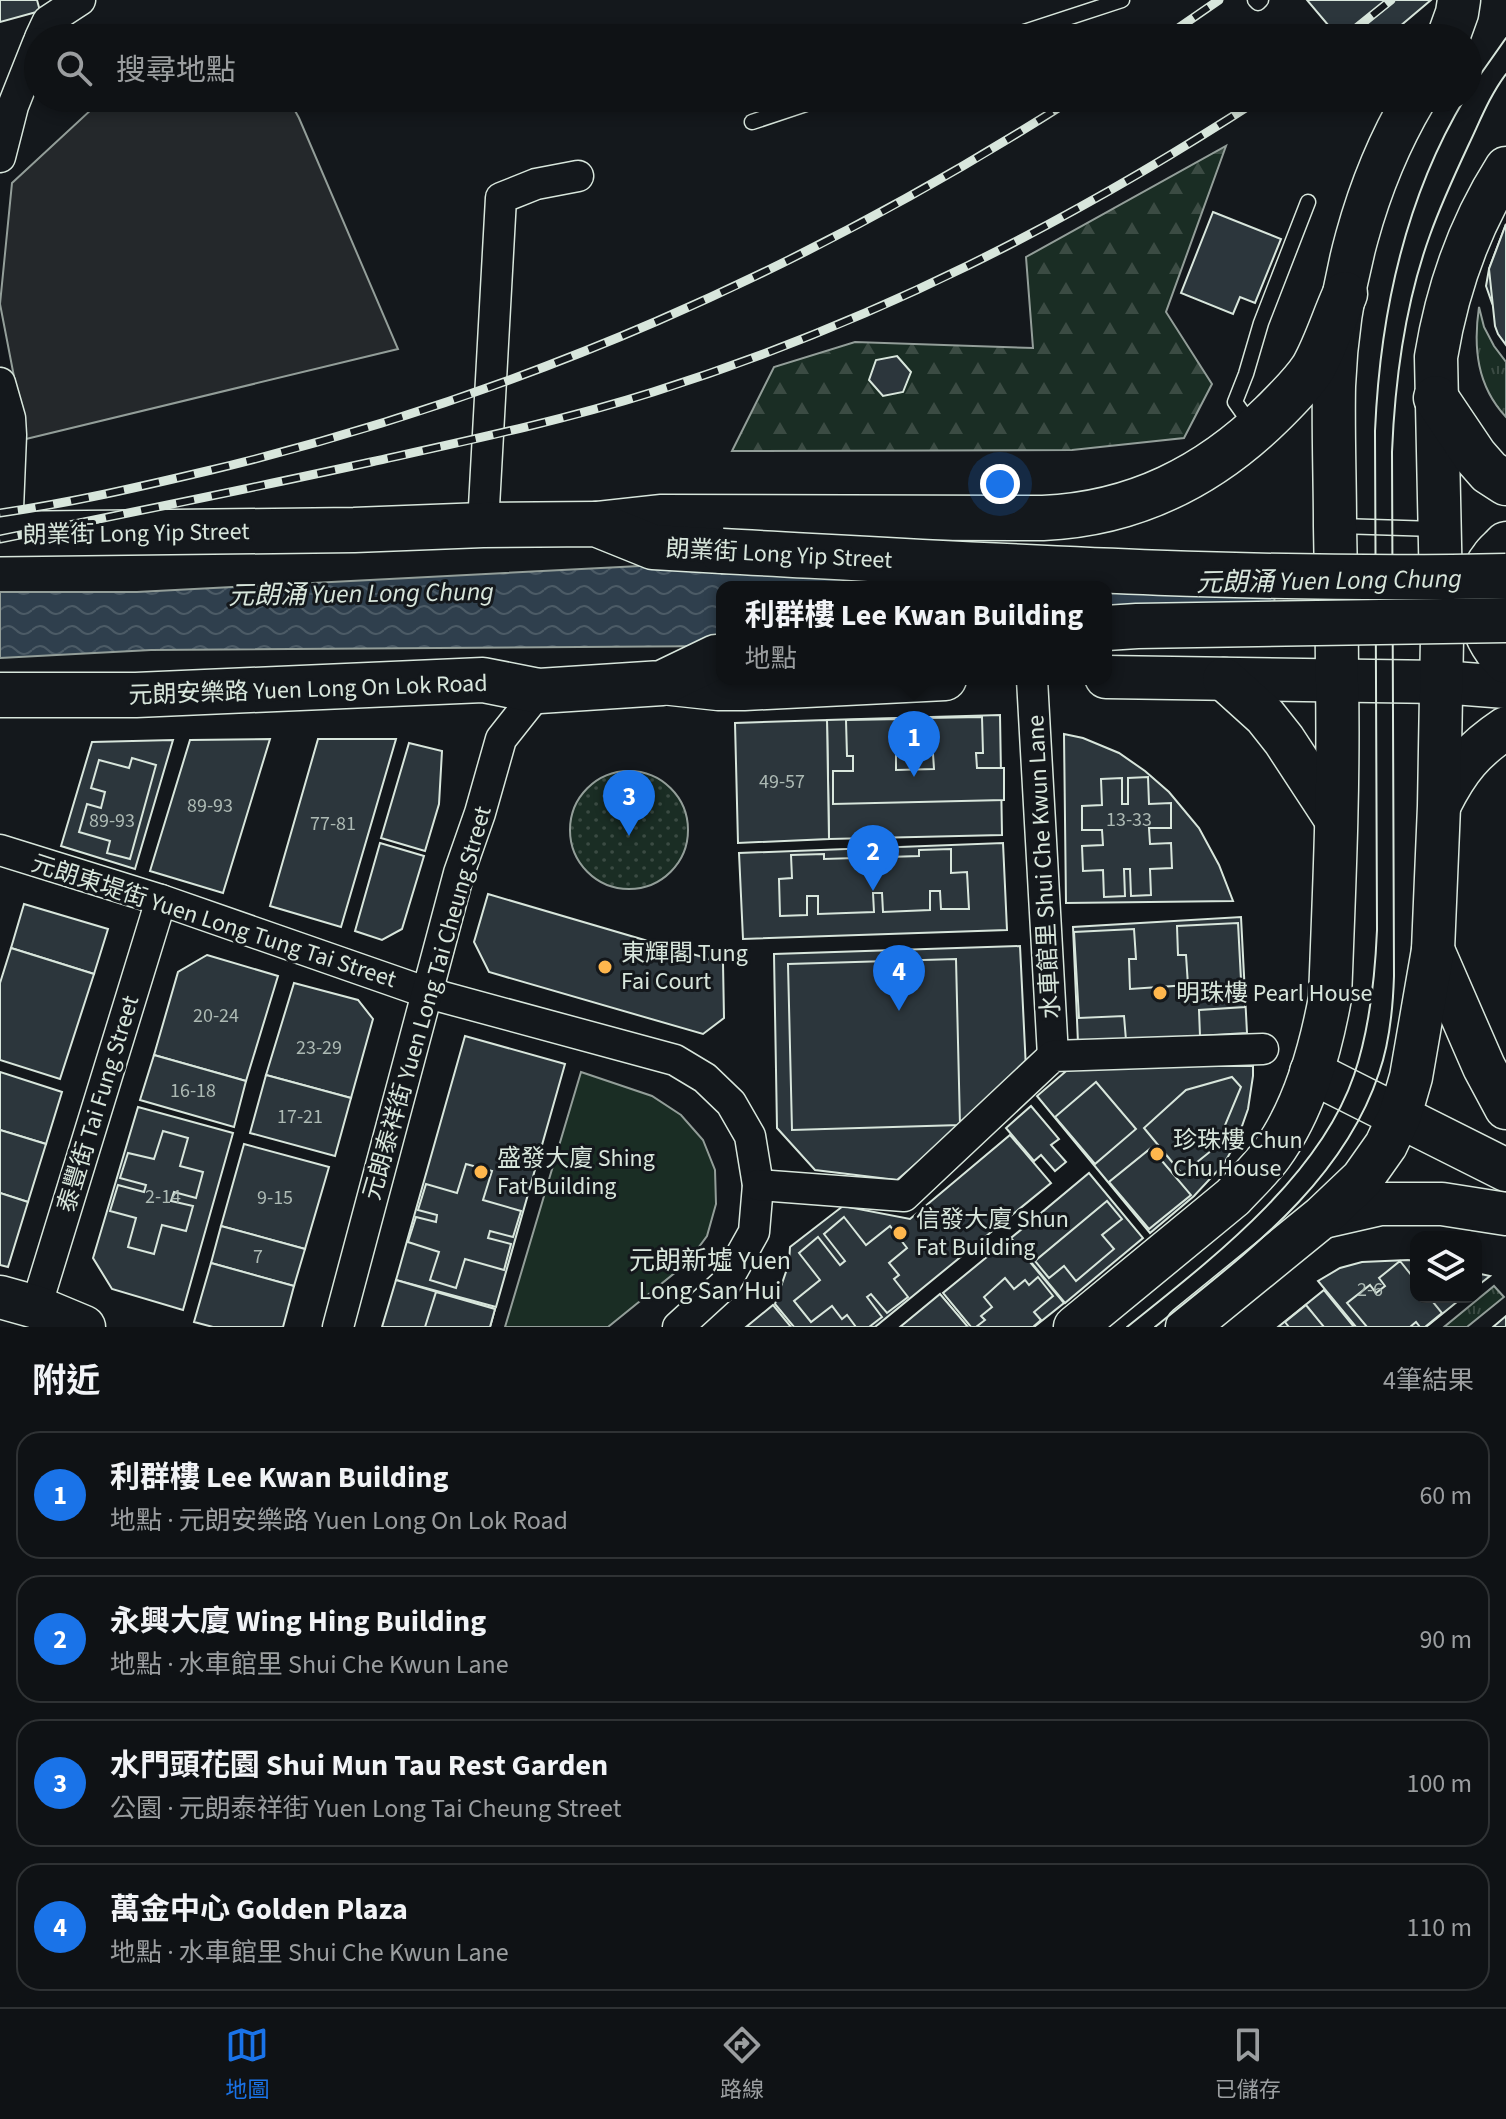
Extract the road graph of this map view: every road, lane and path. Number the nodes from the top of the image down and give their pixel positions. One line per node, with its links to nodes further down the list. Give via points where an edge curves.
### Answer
1 (80, 0): 3 (street)
2 (1122, 0): 4 (lane)
3 (47, 24)
4 (1049, 24)
5 (24, 78): 9 (street)
6 (782, 112): 8 (lane)
7 (1408, 112): 13 (main road, via 1372,190)
8 (752, 122)
9 (0, 157)
10 (1506, 168): 15 (main road, via 1454,277 1436,357)
11 (578, 176): 19 (street, via 501,198)
12 (1308, 202): 16 (lane, via 1235,402)
13 (1345, 294): 16 (main road, via 1313,367); 21 (main road, via 1334,384)
14 (0, 383): 20 (street, via 11,435)
15 (1436, 398): 17 (main road, via 1475,456); 22 (main road)
16 (1255, 430): 18 (main road, via 1203,470 1167,489 1074,516 660,517)
17 (1506, 483)
18 (596, 524): 19 (main road, 朗業街 Long Yip Street); 22 (main road, 朗業街 Long Yip Street, bridge, via 653,547 1135,572)
19 (483, 525): 20 (main road, 朗業街 Long Yip Street)
20 (4, 534)
21 (1335, 539): 22 (lane); 28 (main road, bridge)
22 (1433, 555): 23 (main road, 朗業街 Long Yip Street, bridge); 25 (main road, bridge)
23 (1501, 559): 26 (main road, bridge, via 1481,579 1478,606 1485,630)
24 (1112, 628): 25 (main road, bridge)
25 (1431, 630): 26 (main road, bridge); 31 (main road)
26 (1504, 655): 31 (main road)
27 (716, 657): 32 (main road, 元朗安樂路 Yuen Long On Lok Road)
28 (1336, 661): 30 (main road); 31 (main road); 39 (main road)
29 (1112, 677): 30 (main road)
30 (1224, 679): 39 (main road, via 1275,728)
31 (1441, 682): 38 (main road)
32 (662, 683): 33 (main road, 元朗安樂路 Yuen Long On Lok Road, via 718,689); 35 (main road, 元朗安樂路 Yuen Long On Lok Road)
33 (824, 685)
34 (1032, 685): 45 (street, 水車館里 Shui Che Kwun Lane)
35 (539, 691): 36 (main road, 元朗安樂路 Yuen Long On Lok Road, via 483,680 136,695); 43 (street, 元朗泰祥街 Yuen Long Tai Cheung Street, via 501,739)
36 (0, 695)
37 (1506, 728): 38 (main road, via 1466,761)
38 (1439, 806): 42 (main road)
39 (1335, 818): 46 (main road, via 1330,998)
40 (0, 850): 41 (street, 元朗東堤街 Yuen Long Tung Tai Street)
41 (161, 900): 43 (street, 元朗東堤街 Yuen Long Tung Tai Street); 53 (street, 泰豐街 Tai Fung Street)
42 (1433, 950): 47 (main road); 48 (main road)
43 (428, 993): 50 (street, 元朗東堤街 Yuen Long Tung Tai Street, via 675,1060 731,1103 750,1136); 55 (street, 元朗泰祥街 Yuen Long Tai Cheung Street)
44 (1263, 1049): 45 (street)
45 (1053, 1056): 50 (street, via 904,1196)
46 (1311, 1072): 48 (main road); 57 (main road, via 1286,1130 1254,1176)
47 (1506, 1108)
48 (1400, 1115): 49 (main road); 52 (main road, via 1362,1179)
49 (1506, 1170)
50 (758, 1185): 56 (street, 元朗東堤街 Yuen Long Tung Tai Street, via 754,1232 725,1284)
51 (1506, 1214): 52 (main road, via 1442,1204 1380,1204)
52 (1322, 1217): 58 (main road)
53 (18, 1302): 54 (main road)
54 (84, 1327)
55 (338, 1327)
56 (678, 1327)
57 (1075, 1327)
58 (1187, 1327)

